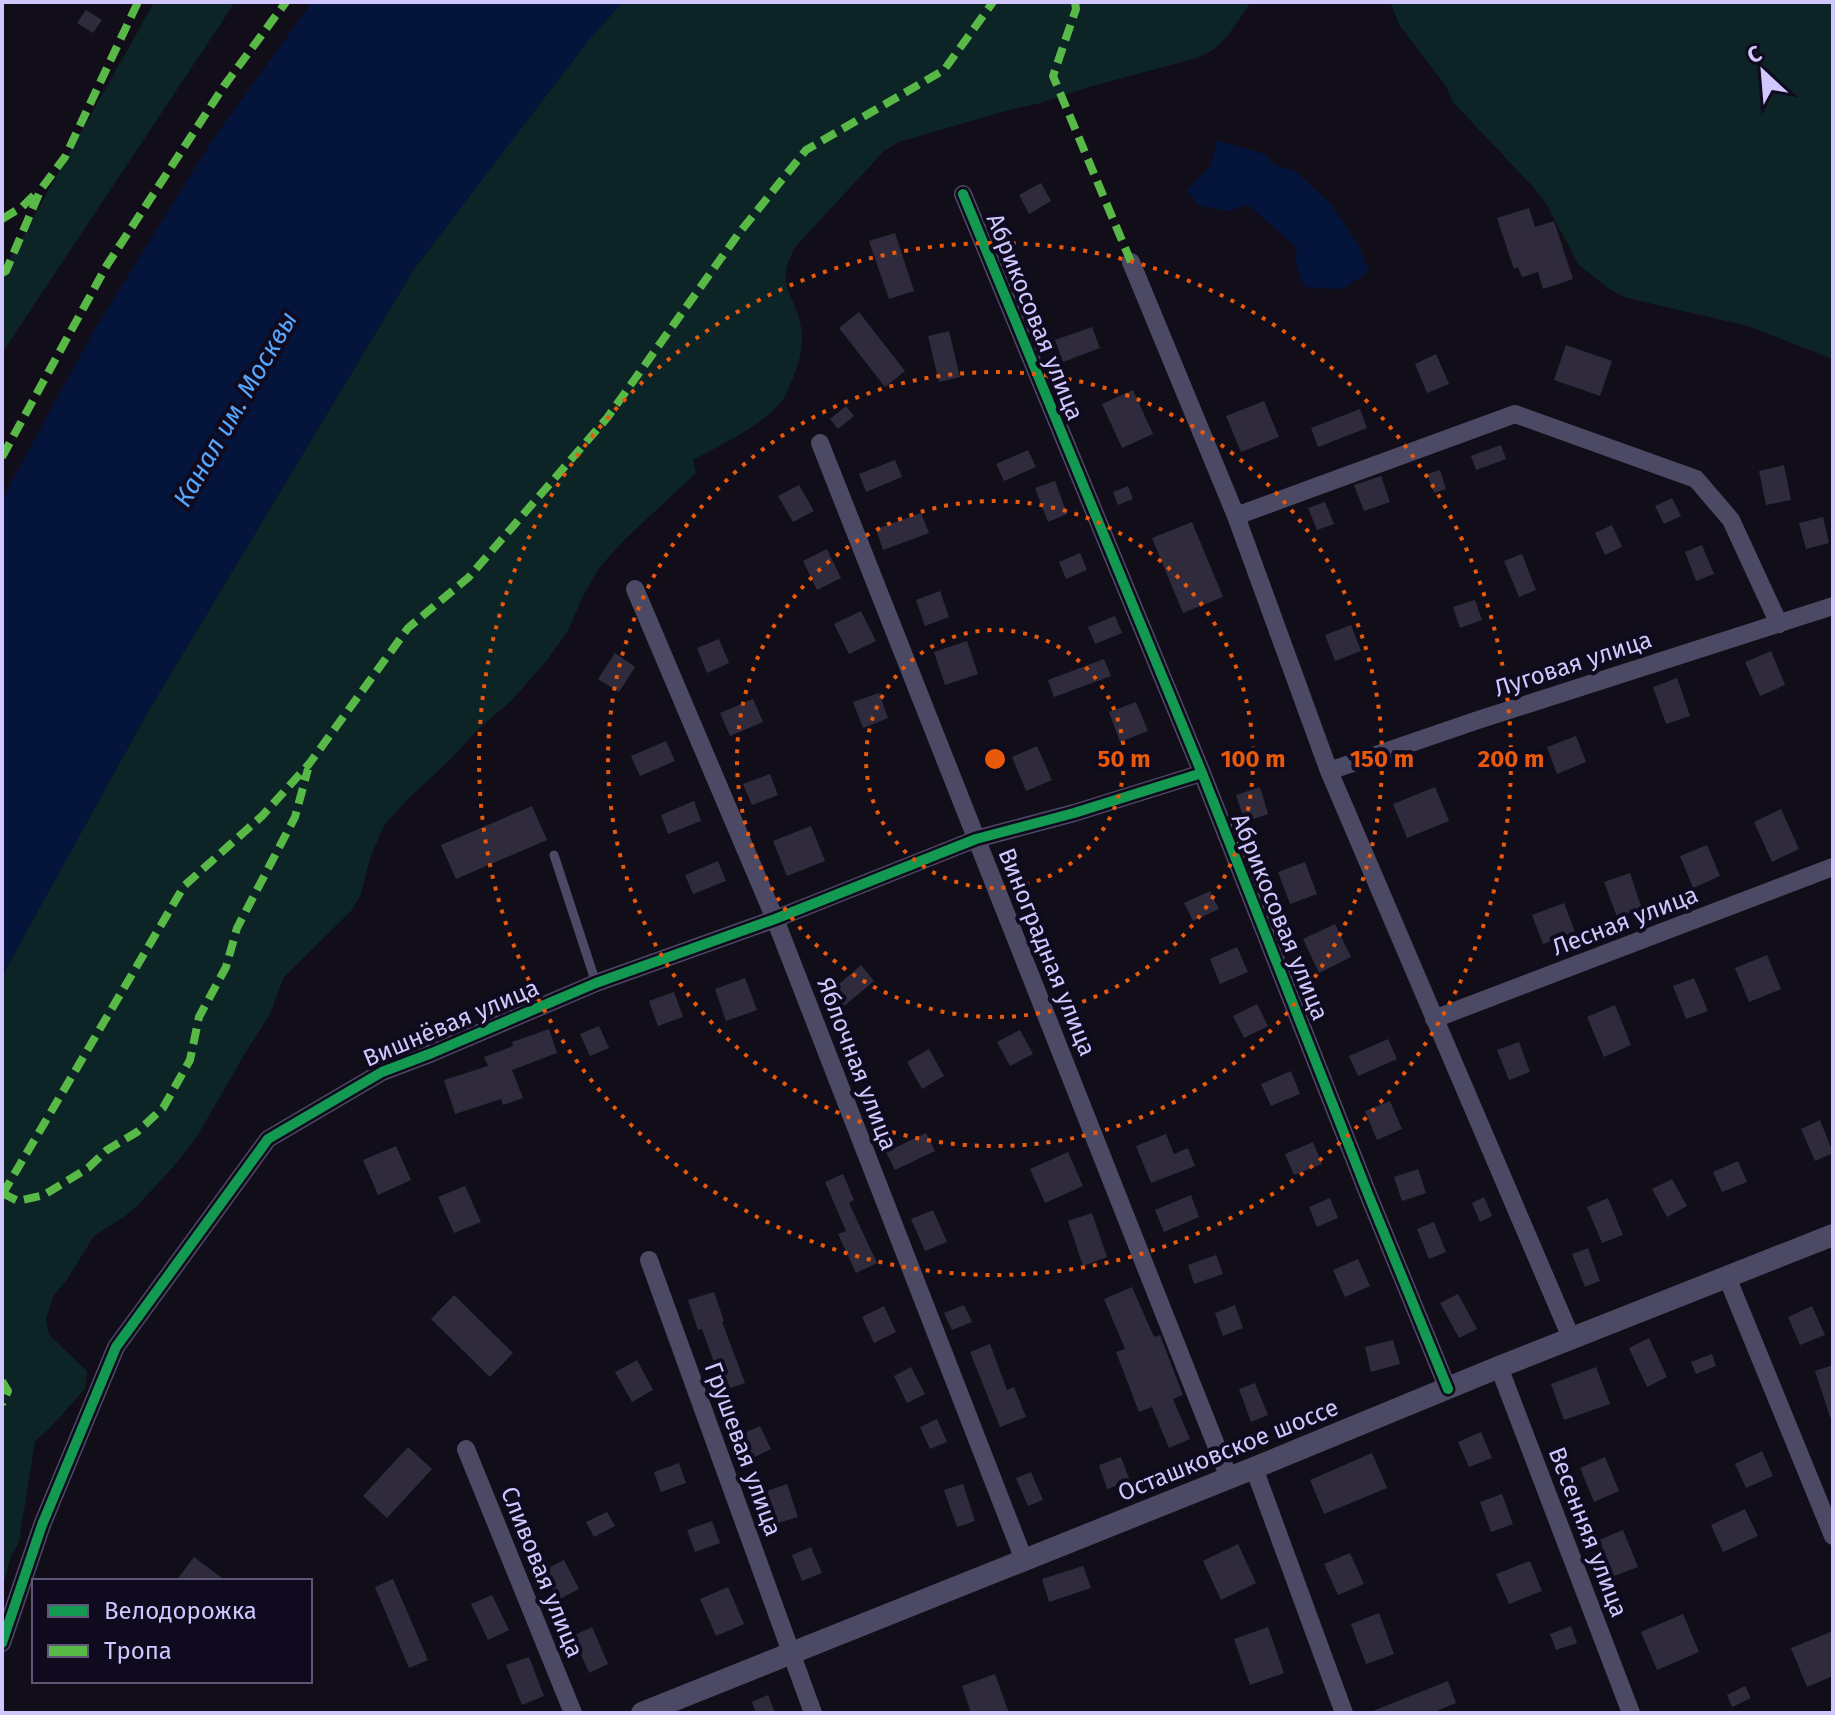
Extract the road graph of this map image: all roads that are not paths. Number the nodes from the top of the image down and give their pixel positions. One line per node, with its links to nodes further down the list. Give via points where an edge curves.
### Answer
1 (963, 194): 9 (street, Абрикосовая улица)
2 (1131, 262): 4 (street)
3 (820, 443): 10 (street, Виноградная улица)
4 (1236, 516): 7 (street, via 1515,414 1696,479 1731,520); 8 (street)
5 (635, 589): 13 (street, Яблочная улица)
6 (1833, 606): 7 (street, Луговая улица)
7 (1779, 624): 8 (street, Луговая улица)
8 (1329, 771): 15 (street)
9 (1202, 773): 10 (street, Вишнёвая улица); 21 (street, Абрикосовая улица)
10 (976, 839): 13 (street, Вишнёвая улица); 24 (street, Виноградная улица)
11 (554, 855): 14 (lane)
12 (1833, 867): 15 (street, Лесная улица)
13 (775, 919): 14 (street, Вишнёвая улица); 26 (street, Яблочная улица)
14 (596, 983): 27 (street, Вишнёвая улица, via 382,1072 268,1139 116,1347 42,1525)
15 (1434, 1019): 19 (street)
16 (1833, 1235): 18 (street, Осташковское шоссе)
17 (649, 1260): 28 (street, Грушевая улица)
18 (1727, 1277): 19 (street, Осташковское шоссе); 25 (street)
19 (1572, 1340): 20 (street, Осташковское шоссе)
20 (1499, 1367): 21 (street, Осташковское шоссе); 33 (street, Весенняя улица)
21 (1448, 1389): 23 (street, Осташковское шоссе)
22 (466, 1449): 29 (street, Сливовая улица)
23 (1254, 1468): 24 (street, Осташковское шоссе); 32 (street)
24 (1229, 1478): 26 (street, Осташковское шоссе)
25 (1833, 1536)
26 (1024, 1560): 28 (street, Осташковское шоссе)
27 (2, 1643)
28 (791, 1654): 30 (street, Осташковское шоссе); 31 (street, Грушевая улица)
29 (573, 1713)
30 (642, 1713)
31 (813, 1713)
32 (1344, 1713)
33 (1631, 1713)

